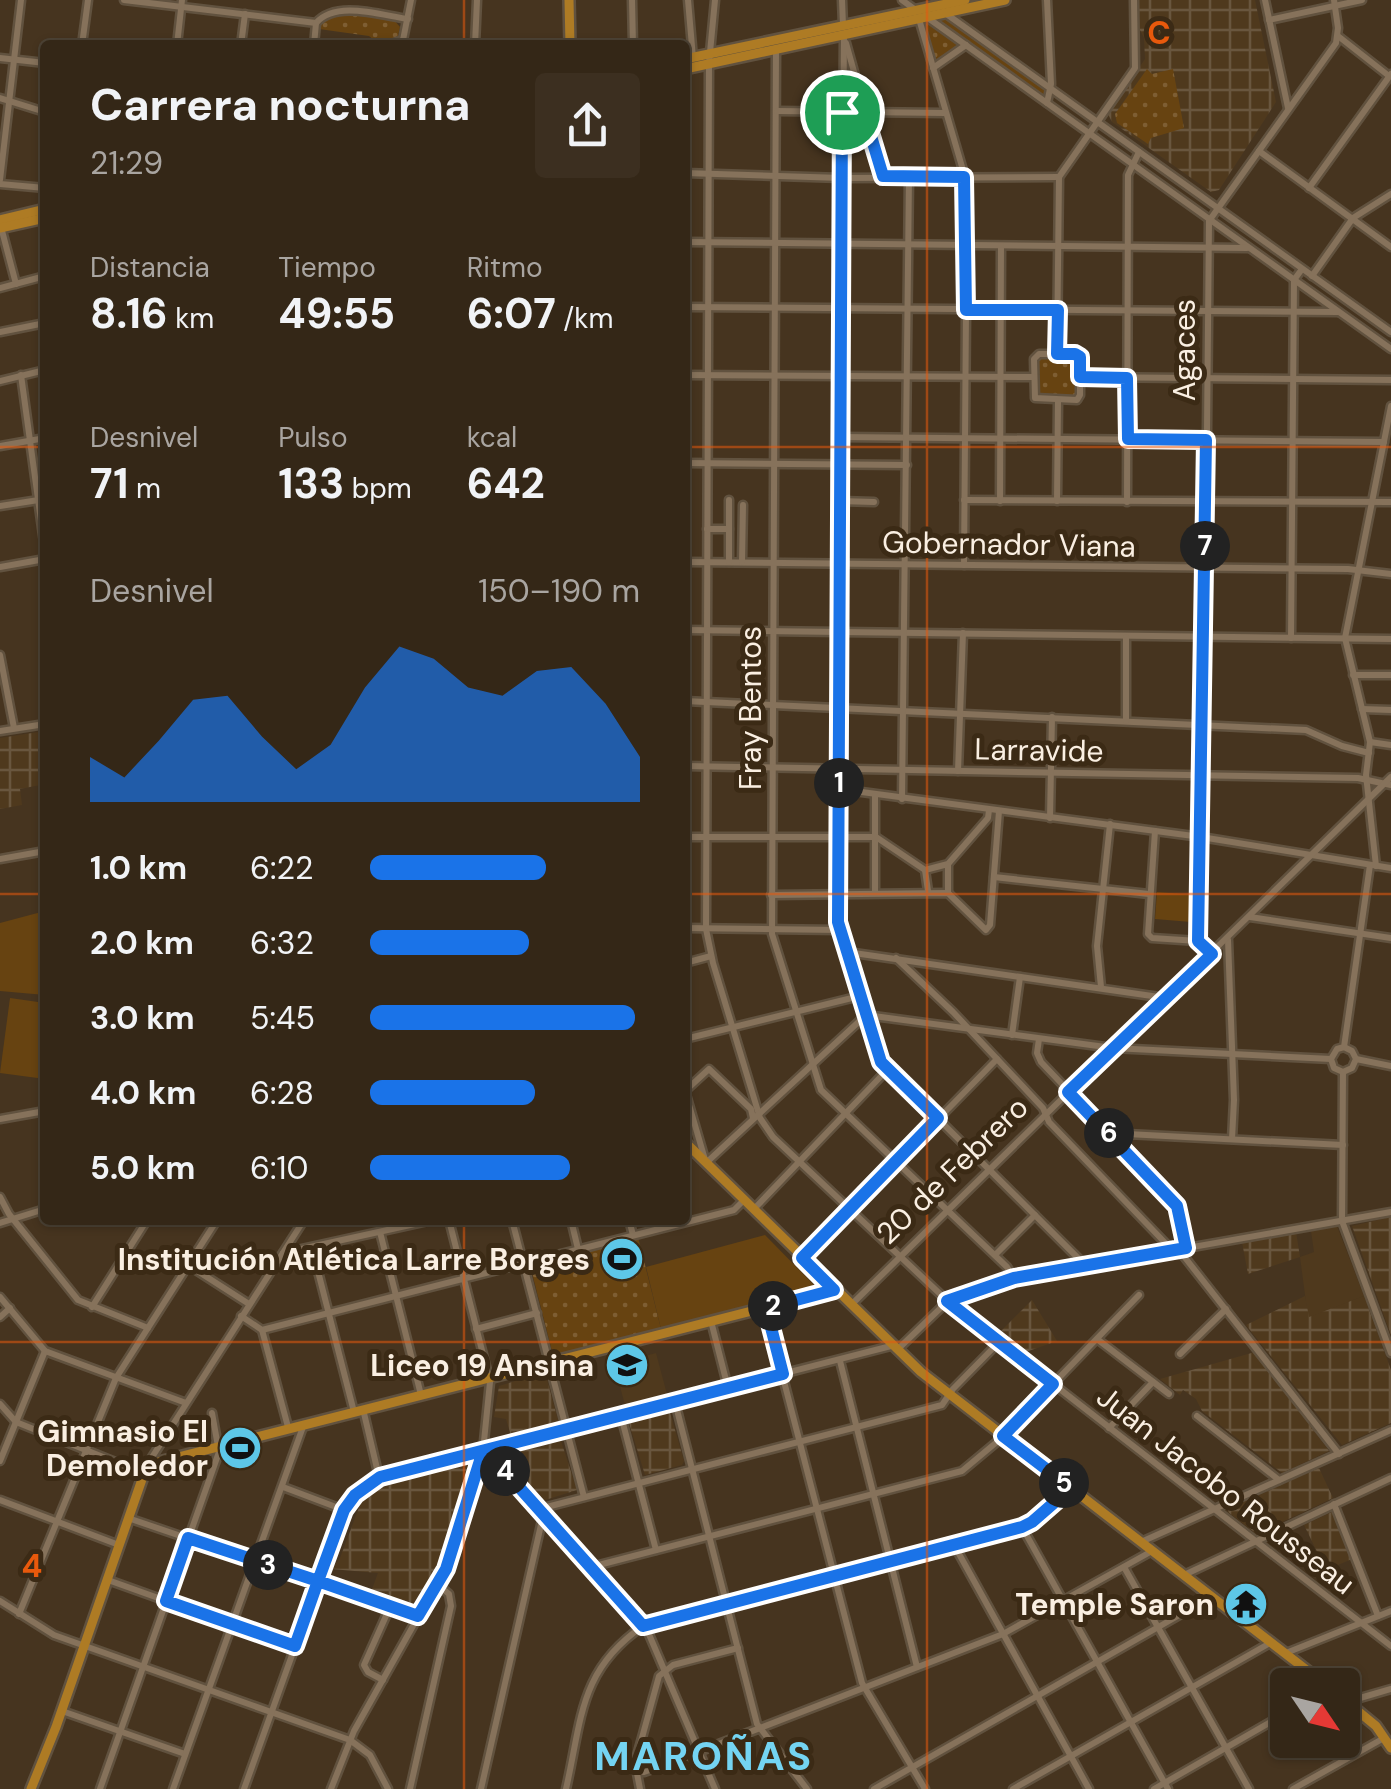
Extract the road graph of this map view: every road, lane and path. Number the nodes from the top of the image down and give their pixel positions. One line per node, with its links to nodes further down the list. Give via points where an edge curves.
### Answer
1 (22, 0): 42 (street)
2 (88, 0): 28 (street)
3 (124, 0): 19 (street)
4 (411, 0): 23 (street)
5 (477, 0): 33 (street)
6 (569, 0): 34 (main road)
7 (632, 0): 35 (street)
8 (688, 0): 36 (street)
9 (715, 0): 41 (street)
10 (842, 0): 26 (street)
11 (902, 0): 22 (street)
12 (966, 0): 20 (main road)
13 (1005, 0): 20 (main road)
14 (1047, 0): 47 (street)
15 (1134, 0): 57 (street, via 1136,65)
16 (1265, 0): 24 (street)
17 (1362, 0): 18 (street)
18 (1334, 3): 24 (street); 27 (street)
19 (182, 4): 21 (street); 29 (street)
20 (940, 5): 22 (main road); 47 (street)
21 (245, 14): 25 (street); 30 (street)
22 (920, 15): 26 (main road); 37 (street); 45 (street)
23 (408, 19): 25 (street, via 340,9); 32 (street)
24 (1269, 20): 51 (street)
25 (316, 23): 31 (street)
26 (843, 30): 38 (main road); 41 (main road, via 758,43); 54 (street); 55 (street)
27 (1338, 36): 46 (street); 51 (street)
28 (83, 40)
29 (177, 40)
30 (242, 40)
31 (314, 40)
32 (406, 40)
33 (475, 40)
34 (570, 40)
35 (633, 40)
36 (689, 40)
37 (966, 45): 45 (street); 50 (street)
38 (776, 49): 41 (main road); 53 (street, Fray Bentos)
39 (0, 58): 42 (street)
40 (690, 58): 41 (main road)
41 (710, 59): 44 (main road); 63 (street)
42 (14, 60): 43 (street); 49 (street)
43 (40, 63)
44 (690, 67)
45 (933, 68): 56 (street)
46 (1390, 75): 72 (street)
47 (1051, 88): 50 (street); 57 (street)
48 (0, 98): 49 (street)
49 (10, 100): 52 (street); 70 (street)
50 (1047, 103): 58 (street)
51 (1288, 109): 59 (street)
52 (40, 110)
53 (776, 111): 54 (street); 64 (street, Fray Bentos)
54 (842, 112): 55 (street); 69 (street)
55 (864, 113): 56 (street); 65 (street)
56 (945, 114): 67 (street)
57 (1096, 122): 58 (street); 60 (street)
58 (1088, 133): 61 (street); 68 (street)
59 (1259, 151): 72 (street); 74 (street)
60 (1139, 152): 61 (street); 74 (street)
61 (1132, 163): 78 (street); 90 (street)
62 (690, 174): 63 (street)
63 (709, 174): 64 (street); 81 (street)
64 (777, 174): 69 (street); 82 (street, Fray Bentos)
65 (883, 176): 66 (street); 69 (street)
66 (909, 176): 67 (street); 85 (street)
67 (964, 177): 68 (street); 86 (street)
68 (1059, 177): 88 (street)
69 (842, 178): 84 (street)
70 (0, 182): 71 (street)
71 (40, 187)
72 (1309, 188): 76 (street)
73 (1391, 194): 76 (street)
74 (1217, 209): 78 (street); 83 (street)
75 (40, 211): 79 (main road)
76 (1353, 218): 89 (street); 95 (street)
77 (40, 219): 79 (main road)
78 (1209, 220): 91 (street, Agaces); 92 (street)
79 (0, 224): 98 (street)
80 (690, 242): 81 (street)
81 (709, 242): 82 (street); 102 (street)
82 (776, 242): 84 (street); 103 (street, Fray Bentos)
83 (1266, 243): 93 (street); 94 (street)
84 (843, 244): 85 (street); 104 (street)
85 (910, 245): 86 (street); 105 (street)
86 (965, 246): 87 (street); 106 (street)
87 (1001, 246): 88 (street); 107 (street)
88 (1059, 246): 90 (street); 108 (street)
89 (1391, 246)
90 (1128, 247): 91 (street); 109 (street)
91 (1208, 247): 92 (street); 110 (street, Agaces)
92 (1248, 248): 93 (street)
93 (1258, 254): 97 (street)
94 (1302, 269): 95 (street); 97 (street)
95 (1312, 276): 100 (street)
96 (40, 277): 98 (street)
97 (1294, 280): 111 (street); 112 (street)
98 (16, 284): 99 (street)
99 (0, 288)
100 (1354, 306): 113 (street); 116 (street)
101 (690, 308): 102 (street)
102 (708, 308): 103 (street); 122 (street)
103 (776, 308): 104 (street); 123 (street, Fray Bentos)
104 (842, 309): 105 (street); 124 (street)
105 (909, 310): 106 (street); 125 (street)
106 (966, 310): 107 (street); 126 (street)
107 (1000, 310): 108 (street); 127 (street)
108 (1058, 310): 109 (street); 118 (street)
109 (1127, 311): 110 (street); 130 (street)
110 (1206, 312): 112 (street); 131 (street, Agaces)
111 (1338, 312): 112 (street); 113 (street)
112 (1294, 313): 132 (street)
113 (1346, 318): 117 (street)
114 (40, 324): 115 (street)
115 (0, 332)
116 (1391, 332)
117 (1391, 349)
118 (1057, 354): 128 (street, via 1035,356); 129 (street, via 1078,356)
119 (40, 371): 120 (street)
120 (21, 375): 133 (street); 145 (street)
121 (690, 375): 122 (street)
122 (708, 376): 123 (street); 150 (street)
123 (775, 376): 124 (street); 151 (street, Fray Bentos)
124 (842, 376): 125 (street); 137 (street)
125 (907, 376): 126 (street); 138 (street)
126 (965, 376): 127 (street); 139 (street)
127 (999, 376): 128 (street); 140 (street)
128 (1034, 377): 135 (street, via 1035,398)
129 (1080, 377): 130 (street); 135 (street, via 1078,398)
130 (1127, 378): 131 (street); 143 (street)
131 (1206, 378): 132 (street); 144 (street, Agaces)
132 (1294, 379): 134 (street); 146 (street)
133 (0, 380)
134 (1391, 380)
135 (1058, 401): 141 (street)
136 (1391, 406): 147 (street)
137 (841, 437): 138 (street); 152 (street)
138 (907, 437): 139 (street); 153 (street)
139 (965, 438): 140 (street); 157 (street)
140 (1000, 438): 141 (street); 159 (street)
141 (1058, 438): 143 (street); 161 (street)
142 (40, 439): 145 (street)
143 (1128, 439): 144 (street); 162 (street)
144 (1206, 440): 146 (street); 163 (street, Agaces)
145 (30, 441): 148 (street); 154 (street)
146 (1293, 441): 147 (street); 164 (street)
147 (1384, 442): 165 (street)
148 (0, 446)
149 (690, 462): 150 (street)
150 (708, 463): 151 (street); 169 (street)
151 (774, 464): 152 (street); 176 (street, Fray Bentos)
152 (840, 464): 153 (street); 158 (street)
153 (907, 465): 178 (street)
154 (40, 495)
155 (40, 500): 168 (street)
156 (729, 500): 170 (street)
157 (964, 500): 159 (street); 179 (street)
158 (840, 501): 160 (street); 177 (street)
159 (1000, 501): 161 (street)
160 (874, 502)
161 (1057, 502): 162 (street)
162 (1127, 502): 163 (street)
163 (1206, 502): 164 (street); 182 (street, Agaces)
164 (1292, 502): 165 (street); 181 (street)
165 (1372, 502): 166 (street); 183 (street)
166 (1391, 502)
167 (743, 505): 175 (street)
168 (0, 506)
169 (707, 529): 170 (street); 173 (street)
170 (729, 529): 174 (street)
171 (40, 560): 180 (street)
172 (690, 562): 173 (street, Gobernador Viana)
173 (706, 562): 174 (street, Gobernador Viana); 186 (street)
174 (729, 562): 175 (street, Gobernador Viana)
175 (742, 562): 176 (street, Gobernador Viana)
176 (773, 563): 177 (street, Gobernador Viana); 187 (street, Fray Bentos)
177 (839, 564): 178 (street, Gobernador Viana); 188 (street)
178 (906, 564): 179 (street, Gobernador Viana); 189 (street)
179 (964, 565): 182 (street, Gobernador Viana)
180 (0, 567)
181 (1292, 568): 182 (street, Gobernador Viana); 183 (street, Gobernador Viana); 193 (street)
182 (1205, 569): 192 (street, Agaces)
183 (1358, 569): 184 (street, Gobernador Viana); 194 (street)
184 (1391, 574)
185 (690, 630): 186 (street)
186 (707, 631): 187 (street); 200 (street)
187 (772, 632): 188 (street); 201 (street, Fray Bentos)
188 (840, 632): 189 (street); 202 (street)
189 (904, 632): 190 (street); 204 (street)
190 (963, 633): 191 (street); 206 (street)
191 (1126, 637): 192 (street); 208 (street)
192 (1206, 638): 193 (street); 210 (street, Agaces)
193 (1291, 638): 194 (street)
194 (1345, 638): 195 (street); 197 (street)
195 (1391, 639)
196 (0, 655): 211 (street)
197 (1353, 675): 198 (street); 203 (street)
198 (1391, 676)
199 (690, 701): 200 (street)
200 (705, 702): 201 (street); 217 (street)
201 (772, 705): 202 (street); 218 (street, Fray Bentos)
202 (839, 708): 204 (street); 219 (street)
203 (1362, 709): 205 (street); 213 (street)
204 (902, 710): 206 (street); 220 (street)
205 (1391, 710)
206 (960, 713): 207 (street); 221 (street)
207 (1052, 717): 208 (street); 222 (street)
208 (1126, 722): 210 (street)
209 (40, 725): 211 (street)
210 (1203, 726): 215 (street, via 1306,730); 223 (street, Agaces)
211 (14, 728): 212 (street)
212 (0, 730)
213 (1370, 742): 214 (street); 215 (street)
214 (1391, 745)
215 (1369, 753): 224 (street)
216 (690, 766): 217 (street, Larravide)
217 (704, 767): 218 (street, Larravide); 240 (street)
218 (772, 768): 219 (street, Larravide); 236 (street, Fray Bentos)
219 (839, 769): 220 (street, Larravide); 226 (street)
220 (902, 770): 221 (street, Larravide); 228 (street)
221 (958, 771): 222 (street, Larravide)
222 (1050, 773): 223 (street, Larravide); 232 (street)
223 (1202, 775): 224 (street, Larravide); 238 (street, Agaces)
224 (1366, 780): 225 (street, Larravide); 229 (street)
225 (1389, 782): 229 (street, 20 de Febrero)
226 (838, 789): 227 (street); 235 (street)
227 (875, 795): 228 (street); 237 (street)
228 (902, 798): 230 (street)
229 (1368, 799): 242 (street, 20 de Febrero); 245 (street, via 1377,851)
230 (990, 810): 231 (street); 244 (street)
231 (999, 811): 232 (street); 248 (street)
232 (1050, 818): 233 (street)
233 (1110, 824): 234 (street); 249 (street)
234 (1155, 831): 238 (street); 254 (street)
235 (838, 836): 236 (street); 237 (street); 251 (street)
236 (771, 837): 240 (street); 255 (street, Fray Bentos)
237 (876, 837): 247 (street); 252 (street)
238 (1202, 837): 242 (street); 264 (street, Agaces)
239 (690, 838): 240 (street)
240 (704, 838): 258 (street)
241 (40, 853): 243 (street)
242 (1313, 854): 245 (street); 256 (street, 20 de Febrero)
243 (0, 859)
244 (948, 864): 247 (street); 253 (street)
245 (1373, 865): 246 (street); 261 (street)
246 (1391, 868)
247 (925, 870): 250 (street)
248 (994, 877): 249 (street); 253 (street, via 986,930)
249 (1102, 888): 254 (street); 271 (street)
250 (928, 891): 252 (street); 253 (street)
251 (838, 893): 252 (street); 255 (street); 260 (street)
252 (875, 893)
253 (948, 893)
254 (1149, 894): 264 (street, via 1150,937)
255 (771, 895): 259 (street, Fray Bentos)
256 (1250, 917): 261 (street); 262 (street, 20 de Febrero)
257 (690, 928): 258 (street)
258 (706, 929): 259 (street); 267 (street)
259 (772, 929): 260 (street); 274 (street, Fray Bentos)
260 (840, 930): 265 (street)
261 (1360, 934): 263 (street); 281 (street)
262 (1228, 938): 266 (street, 20 de Febrero); 283 (street)
263 (1391, 938)
264 (1198, 941): 266 (street)
265 (847, 952): 268 (street); 272 (street)
266 (1212, 954): 273 (street, 20 de Febrero)
267 (711, 956): 269 (street); 276 (street)
268 (896, 958): 270 (street); 277 (street)
269 (690, 962)
270 (1020, 976): 271 (street); 278 (street)
271 (1102, 987): 273 (street)
272 (860, 996): 274 (street); 275 (street)
273 (1166, 998): 282 (street, 20 de Febrero)
274 (797, 1012): 276 (street); 287 (street, Fray Bentos)
275 (866, 1015): 277 (street); 287 (street); 289 (street)
276 (734, 1028): 279 (street); 293 (street)
277 (968, 1028): 278 (street); 284 (street)
278 (1012, 1035): 280 (street)
279 (690, 1038)
280 (1039, 1039): 282 (street); 292 (street, via 1038,1058)
281 (1344, 1047): 285 (street); 286 (street)
282 (1113, 1048): 283 (street); 292 (street, 20 de Febrero)
283 (1232, 1054): 285 (street); 302 (street)
284 (997, 1059): 297 (street); 299 (street)
285 (1331, 1059): 290 (street)
286 (1356, 1059): 288 (street); 290 (street)
287 (813, 1065): 296 (street); 298 (street, Fray Bentos, via 822,1090)
288 (1391, 1066)
289 (888, 1069): 298 (street); 299 (street)
290 (1343, 1072): 303 (street)
291 (690, 1087): 293 (street, via 709,1069)
292 (1068, 1092): 297 (street, 20 de Febrero); 301 (street)
293 (751, 1103): 296 (street, Juan Jacobo Rousseau)
294 (690, 1109): 307 (street)
295 (40, 1111): 300 (street)
296 (758, 1113): 305 (street, Juan Jacobo Rousseau); 307 (street)
297 (1046, 1113): 308 (street, 20 de Febrero); 334 (street)
298 (846, 1114): 305 (street); 306 (street, Fray Bentos)
299 (938, 1118): 306 (street); 308 (street)
300 (0, 1119)
301 (1113, 1138): 302 (street); 334 (street, via 1177,1206)
302 (1232, 1138): 303 (street)
303 (1342, 1145): 318 (street)
304 (690, 1147): 307 (main road)
305 (800, 1162): 313 (street); 314 (street, Juan Jacobo Rousseau)
306 (897, 1162): 311 (street, Fray Bentos); 314 (street)
307 (706, 1163): 310 (main road)
308 (988, 1169): 311 (street, 20 de Febrero); 316 (street)
309 (0, 1197): 317 (street)
310 (744, 1201): 313 (main road); 319 (street)
311 (947, 1209): 336 (street, Fray Bentos); 337 (street, 20 de Febrero)
312 (40, 1210): 317 (street)
313 (753, 1210): 338 (main road)
314 (850, 1210): 337 (street, Juan Jacobo Rousseau); 338 (street)
315 (1391, 1212): 318 (street)
316 (1035, 1215): 336 (street); 341 (street)
317 (14, 1218): 320 (street); 352 (street, via 74,1296)
318 (1342, 1220): 334 (street); 367 (street)
319 (690, 1221)
320 (0, 1223)
321 (144, 1225): 352 (street)
322 (214, 1225): 340 (street)
323 (298, 1225): 335 (street)
324 (411, 1225): 330 (street)
325 (450, 1225): 342 (street)
326 (513, 1225): 339 (street)
327 (572, 1225): 333 (street)
328 (630, 1225): 331 (street)
329 (673, 1225): 331 (street)
330 (380, 1232): 332 (street); 345 (street)
331 (633, 1235): 333 (street)
332 (312, 1248): 335 (street); 355 (street)
333 (578, 1249): 339 (street)
334 (1179, 1249): 341 (street); 354 (street)
335 (282, 1252): 349 (street)
336 (995, 1255): 343 (street, Fray Bentos)
337 (900, 1256): 348 (street, Juan Jacobo Rousseau); 350 (street, 20 de Febrero)
338 (802, 1258): 344 (main road)
339 (524, 1262): 342 (street); 356 (street)
340 (188, 1265): 349 (street); 360 (street)
341 (1086, 1266): 343 (street)
342 (464, 1278): 345 (street); 361 (street)
343 (1014, 1278): 348 (street)
344 (834, 1290): 350 (main road); 353 (main road)
345 (396, 1295): 355 (street); 378 (street)
346 (1139, 1295): 363 (street)
347 (0, 1296): 351 (street)
348 (947, 1301): 364 (street, Juan Jacobo Rousseau); 365 (street)
349 (249, 1304): 358 (street)
350 (850, 1306): 365 (main road)
351 (10, 1308): 357 (street); 366 (street)
352 (92, 1308): 360 (street)
353 (766, 1308): 359 (main road); 371 (street)
354 (1226, 1309): 368 (street); 400 (street)
355 (330, 1312): 362 (street); 383 (street)
356 (537, 1313): 361 (street); 370 (street)
357 (0, 1316)
358 (241, 1316): 362 (street); 380 (street)
359 (711, 1321): 370 (main road); 376 (street)
360 (148, 1328): 372 (street)
361 (476, 1329): 373 (street)
362 (262, 1330): 390 (street)
363 (1097, 1339): 374 (street); 375 (street)
364 (998, 1342): 375 (street, Juan Jacobo Rousseau); 379 (street)
365 (894, 1348): 369 (street); 379 (main road)
366 (46, 1352): 372 (street); 387 (street)
367 (1391, 1353)
368 (1180, 1354)
369 (840, 1361): 371 (street); 389 (street)
370 (549, 1363): 373 (main road); 392 (street)
371 (783, 1374): 376 (street); 395 (street)
372 (116, 1378): 380 (street); 397 (street)
373 (489, 1378): 378 (main road); 398 (street)
374 (1153, 1382): 377 (street); 391 (street)
375 (1053, 1384): 391 (street, Juan Jacobo Rousseau); 394 (street)
376 (728, 1388): 381 (street)
377 (1169, 1394)
378 (421, 1395): 383 (main road)
379 (949, 1396): 389 (street, via 942,1405); 394 (main road)
380 (186, 1402): 399 (street)
381 (676, 1402): 385 (street); 404 (street)
382 (0, 1404): 387 (street)
383 (358, 1411): 388 (main road); 405 (street)
384 (212, 1413): 396 (street)
385 (621, 1416): 392 (street); 408 (street)
386 (1197, 1416): 407 (street)
387 (16, 1422): 397 (street); 402 (street)
388 (305, 1423): 390 (main road); 409 (street)
389 (856, 1426): 395 (street); 411 (street)
390 (288, 1428): 396 (main road)
391 (1109, 1428): 417 (street, Juan Jacobo Rousseau)
392 (567, 1430): 398 (street); 412 (street)
393 (1391, 1430): 400 (street)
394 (1003, 1436): 410 (main road); 411 (street, via 957,1473)
395 (800, 1441): 404 (street); 415 (street)
396 (219, 1447): 401 (main road); 423 (street)
397 (86, 1450): 403 (street); 420 (street)
398 (483, 1451): 405 (street); 418 (street); 438 (street)
399 (152, 1454): 401 (main road); 403 (street)
400 (1339, 1454): 407 (street)
401 (166, 1460): 403 (main road)
402 (0, 1461)
403 (145, 1469): 419 (main road)
404 (694, 1469): 408 (street); 422 (street)
405 (380, 1477): 416 (street)
406 (1391, 1478): 414 (street)
407 (1279, 1480): 417 (street)
408 (638, 1483): 412 (street); 428 (street)
409 (283, 1487): 416 (street); 430 (street)
410 (1071, 1488): 421 (street); 425 (main road)
411 (873, 1494): 415 (street); 431 (street)
412 (584, 1497): 418 (street)
413 (0, 1500): 420 (street)
414 (1334, 1504): 424 (street); 448 (street)
415 (818, 1508): 422 (street); 434 (street)
416 (344, 1510): 437 (street)
417 (1214, 1510): 424 (street, Juan Jacobo Rousseau); 425 (street)
418 (541, 1512): 432 (street); 496 (street)
419 (128, 1518): 423 (street); 427 (main road)
420 (57, 1522): 427 (street); 446 (street)
421 (1022, 1527): 426 (street); 443 (street)
422 (710, 1536): 428 (street); 442 (street)
423 (188, 1538): 430 (street); 441 (street)
424 (1256, 1541): 435 (street); 449 (street, Juan Jacobo Rousseau)
425 (1140, 1542): 429 (main road)
426 (953, 1543): 431 (street); 453 (street)
427 (119, 1544): 436 (main road)
428 (656, 1550): 432 (street)
429 (1152, 1551): 433 (street); 435 (main road)
430 (256, 1560): 437 (street); 450 (street)
431 (889, 1560): 434 (street); 462 (street)
432 (591, 1567): 451 (street)
433 (1124, 1567): 443 (street); 452 (street)
434 (834, 1574): 442 (street); 466 (street)
435 (1183, 1575): 439 (main road)
436 (107, 1580): 441 (street); 455 (main road)
437 (318, 1581): 444 (street); 456 (street)
438 (437, 1584): 447 (street); 495 (street, via 452,1606)
439 (1212, 1597): 452 (street); 454 (main road)
440 (0, 1601): 446 (street)
441 (166, 1601): 450 (street); 461 (street)
442 (726, 1602): 451 (street); 458 (street)
443 (1064, 1602): 453 (street); 460 (street)
444 (390, 1607): 447 (street); 465 (street, via 364,1665)
445 (1391, 1611): 448 (street)
446 (19, 1614): 455 (street)
447 (418, 1616): 465 (street)
448 (1378, 1616): 449 (street)
449 (1361, 1623): 457 (street, Juan Jacobo Rousseau); 459 (street)
450 (233, 1624): 456 (street); 469 (street)
451 (643, 1626): 464 (street); 497 (street, via 592,1678)
452 (1159, 1627): 460 (street); 467 (street)
453 (1004, 1634): 462 (street); 470 (street)
454 (1270, 1643): 459 (main road); 467 (street)
455 (84, 1646): 461 (street); 472 (main road)
456 (295, 1646): 473 (street)
457 (1391, 1646)
458 (738, 1648): 464 (street); 477 (street)
459 (1285, 1654): 463 (main road)
460 (1097, 1662): 470 (street); 475 (street)
461 (144, 1666): 469 (street); 478 (street)
462 (918, 1666): 466 (street)
463 (1304, 1668)
464 (666, 1669): 483 (street); 487 (street, via 654,1684)
465 (383, 1680): 480 (street)
466 (864, 1688): 477 (street); 486 (street)
467 (1193, 1688): 475 (street); 481 (street)
468 (1391, 1689): 471 (street)
469 (209, 1690): 473 (street); 484 (street)
470 (1037, 1695): 485 (street); 486 (street)
471 (1360, 1698)
472 (62, 1711): 478 (street); 490 (main road)
473 (272, 1712): 480 (street); 493 (street)
474 (1360, 1713): 479 (main road)
475 (1131, 1722): 485 (street); 488 (street)
476 (1270, 1722): 481 (street)
477 (760, 1728): 483 (street); 500 (street)
478 (120, 1732): 484 (street); 491 (street)
479 (1385, 1737): 482 (main road); 507 (street)
480 (350, 1740): 489 (street, via 370,1755); 494 (street)
481 (1226, 1748): 488 (street); 506 (street)
482 (1391, 1748)
483 (699, 1752): 487 (street); 499 (street)
484 (185, 1754): 492 (street)
485 (1071, 1756): 503 (street); 504 (street)
486 (912, 1767): 501 (street); 502 (street)
487 (638, 1771): 498 (street)
488 (1166, 1786): 505 (street)
489 (389, 1788)
490 (31, 1789)
491 (100, 1789)
492 (173, 1789)
493 (244, 1789)
494 (330, 1789)
495 (410, 1789)
496 (481, 1789)
497 (566, 1789)
498 (640, 1789)
499 (714, 1789)
500 (807, 1789)
501 (874, 1789)
502 (925, 1789)
503 (1013, 1789)
504 (1089, 1789)
505 (1154, 1789)
506 (1249, 1789)
507 (1293, 1789)

